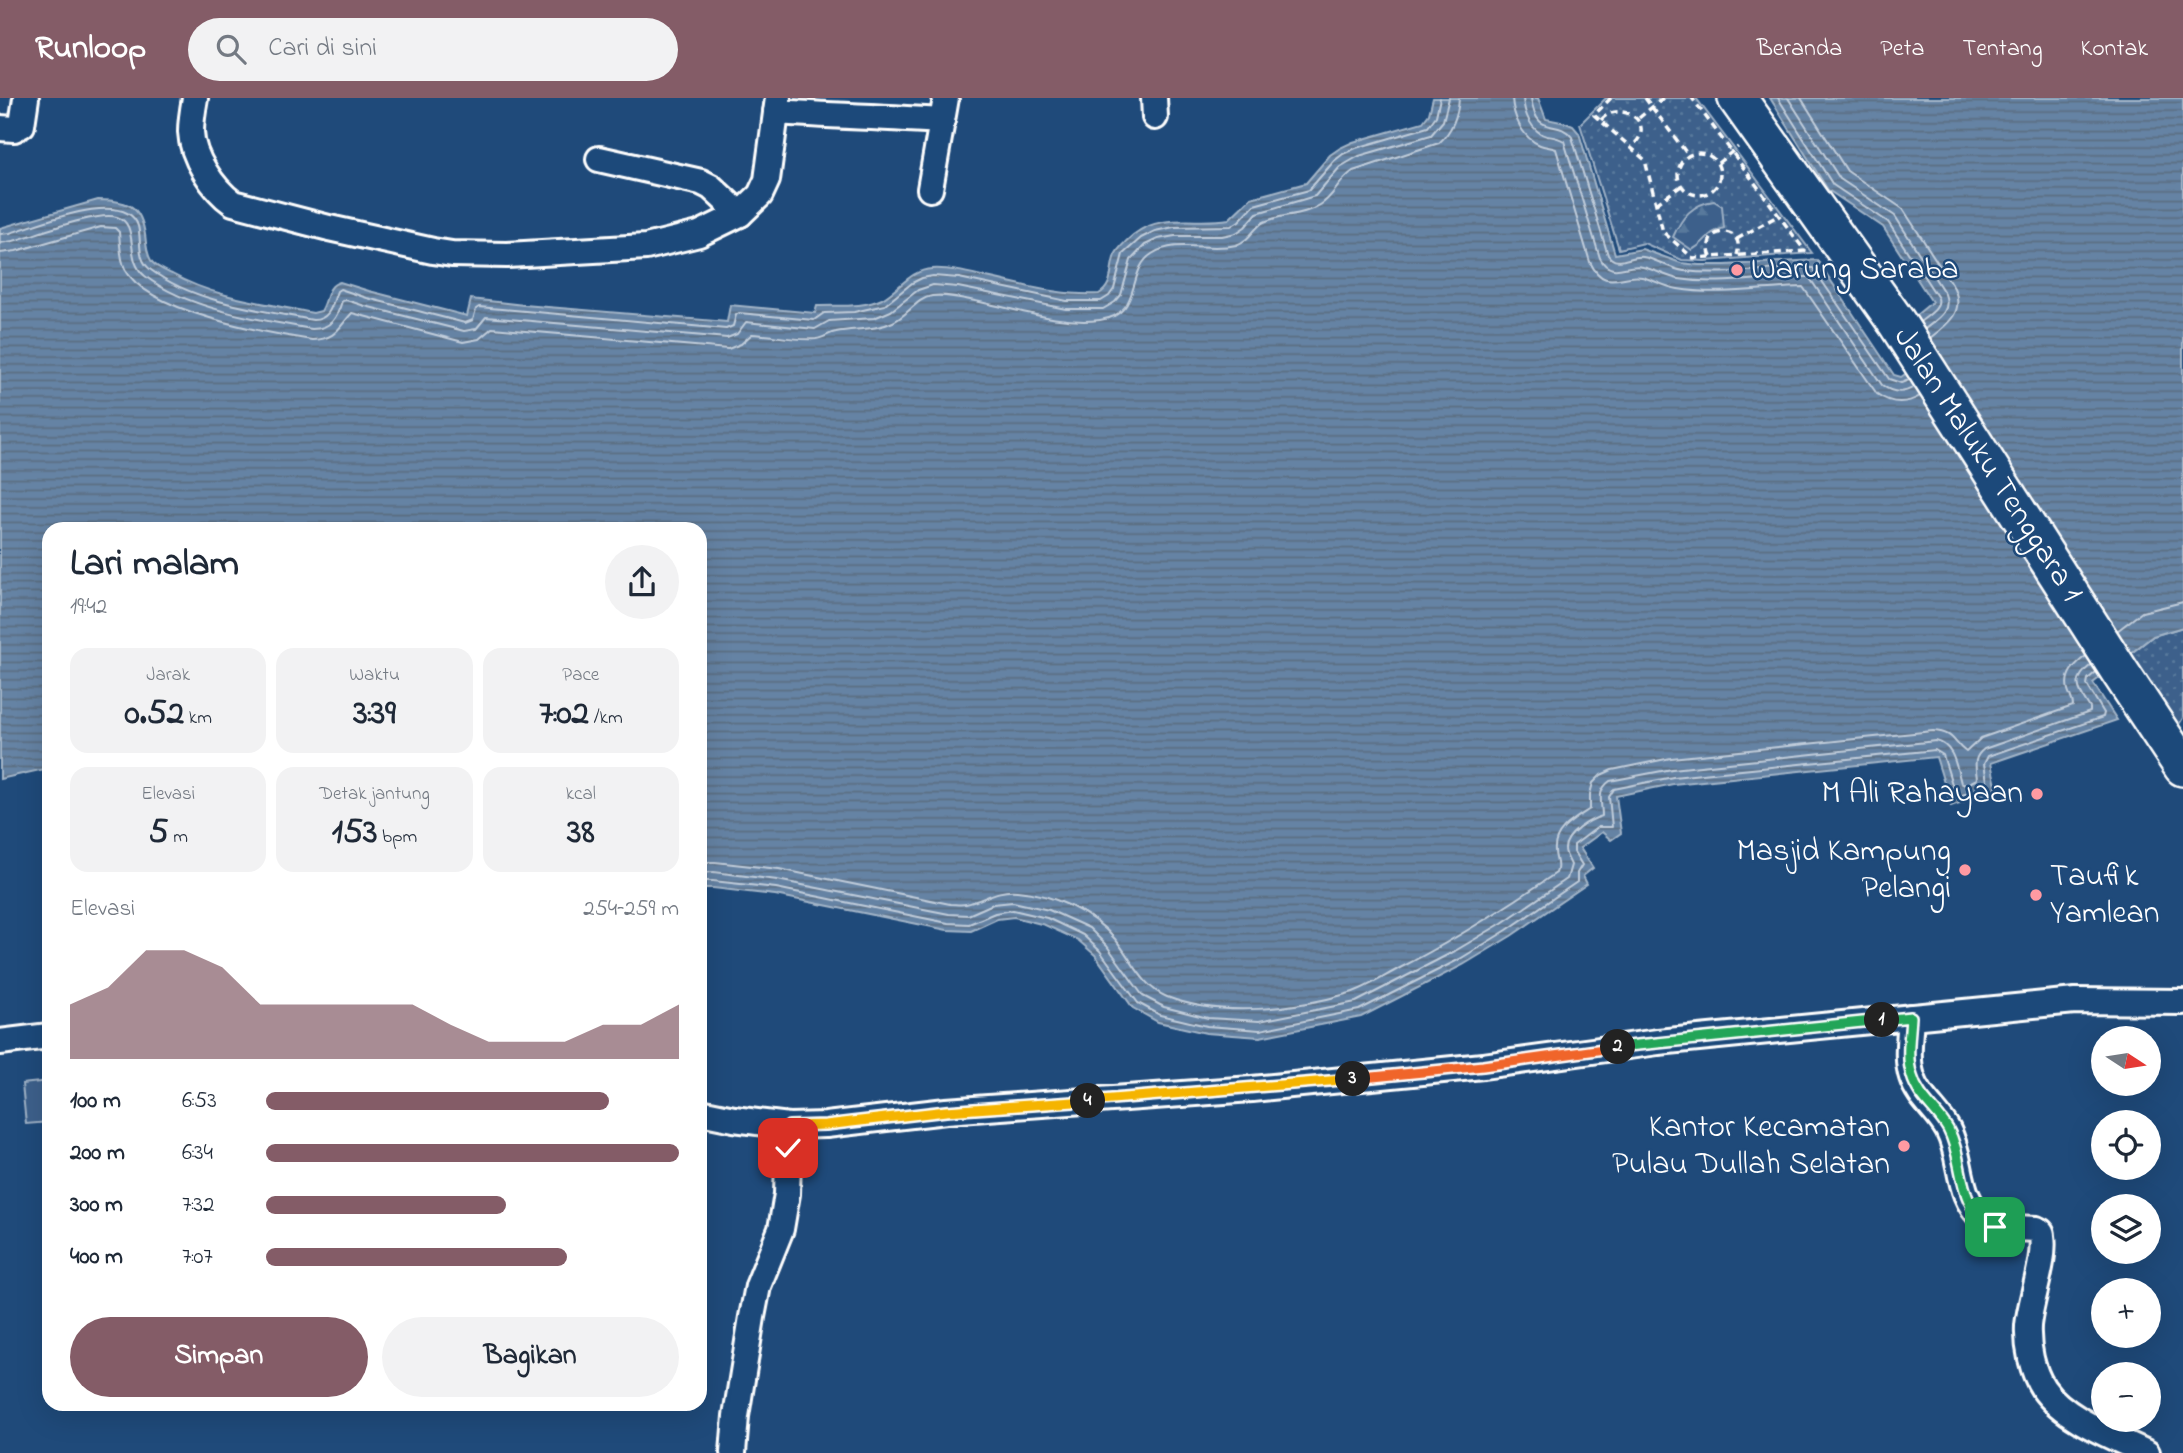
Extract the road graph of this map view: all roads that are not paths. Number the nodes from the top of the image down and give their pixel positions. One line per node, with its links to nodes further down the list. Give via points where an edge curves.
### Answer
1 (26, 98): 6 (street, via 22,125)
2 (195, 98): 9 (street, via 194,147 209,177 233,203 433,251 508,255 646,247 699,234)
3 (1737, 98): 10 (highway, Jalan Maluku Tenggara 1, via 1897,323)
4 (777, 105): 5 (street, via 846,118); 9 (street, via 767,180 760,195)
5 (944, 110): 8 (street)
6 (0, 128)
7 (599, 159): 9 (street, via 701,182)
8 (930, 189)
9 (740, 214)
10 (2183, 767)
11 (2183, 1002): 12 (street, via 2075,1000)
12 (1911, 1017): 16 (street, via 1360,1078); 18 (street, via 1911,1074 1949,1132 1970,1204 1995,1227 2036,1228 2043,1235 2028,1326 2030,1355 2043,1387 2073,1416)
13 (42, 1037): 14 (street)
14 (0, 1042)
15 (707, 1113): 16 (street)
16 (789, 1126): 17 (street, via 787,1194 781,1229 758,1286)
17 (733, 1453)
18 (2147, 1453)

